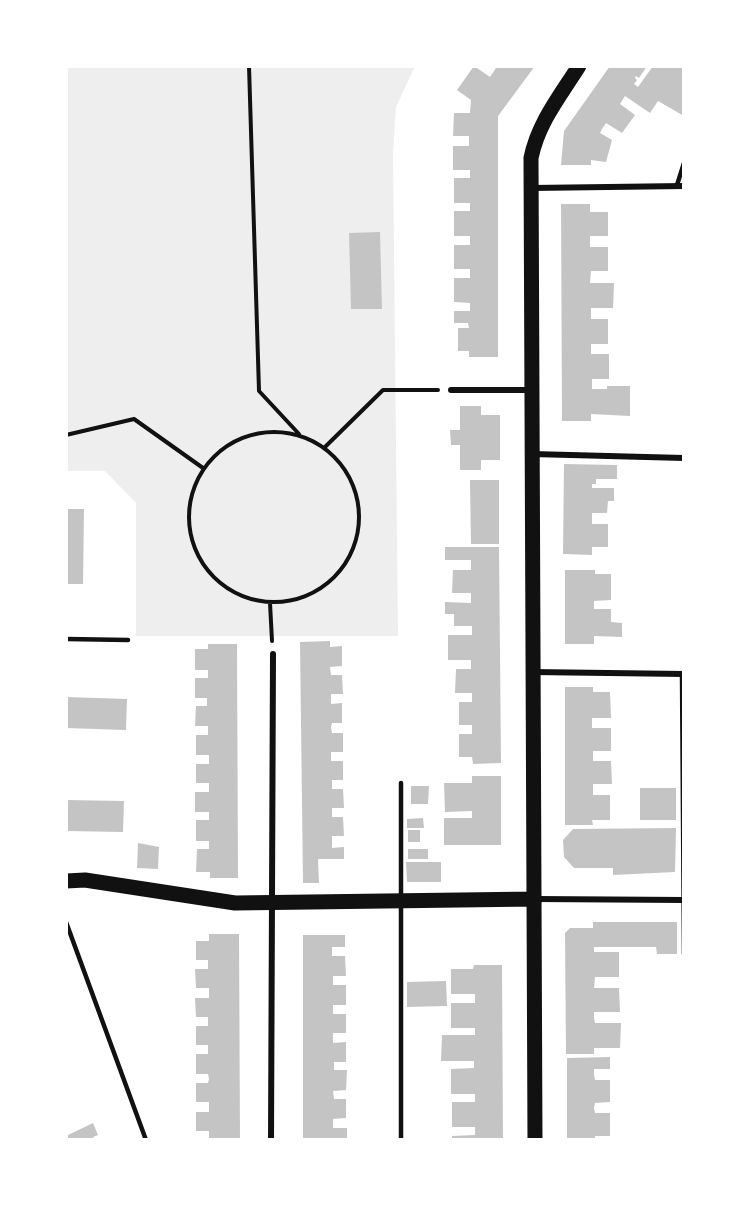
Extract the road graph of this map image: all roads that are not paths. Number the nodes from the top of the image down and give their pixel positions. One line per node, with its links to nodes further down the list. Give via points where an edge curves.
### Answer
1 (579, 66): 4 (main road, via 535,138)
2 (684, 163): 3 (lane)
3 (680, 185): 4 (street)
4 (531, 188): 6 (main road)
5 (451, 390): 6 (street)
6 (531, 390): 7 (main road)
7 (531, 454): 8 (street); 12 (main road)
8 (684, 458)
9 (66, 639): 10 (lane)
10 (128, 640)
11 (273, 654): 20 (street)
12 (532, 672): 13 (street); 17 (main road)
13 (683, 674): 15 (lane)
14 (402, 783): 19 (lane)
15 (683, 786): 18 (lane)
16 (66, 881): 20 (main road, via 85,880 235,903)
17 (535, 899): 18 (street); 19 (main road); 26 (main road)
18 (683, 900): 22 (lane)
19 (400, 901): 20 (main road); 25 (lane)
20 (270, 903): 24 (street)
21 (66, 922): 23 (lane)
22 (684, 954)
23 (146, 1140)
24 (271, 1140)
25 (402, 1140)
26 (535, 1140)

